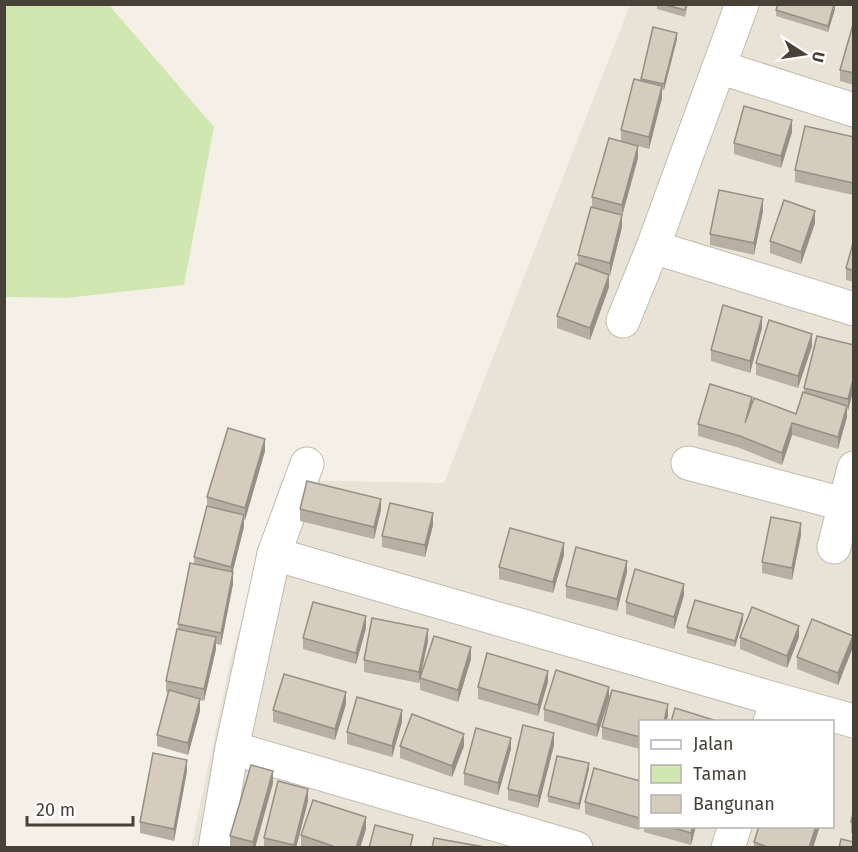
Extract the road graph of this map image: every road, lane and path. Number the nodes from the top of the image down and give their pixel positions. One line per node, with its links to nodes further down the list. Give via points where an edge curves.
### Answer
1 (742, 4): 2 (street)
2 (719, 67): 3 (street); 4 (street)
3 (854, 110)
4 (653, 247): 5 (street); 6 (street)
5 (854, 309)
6 (623, 321)
7 (307, 464): 12 (street)
8 (688, 464): 10 (street)
9 (854, 468): 10 (street)
10 (843, 504): 11 (street)
11 (834, 547)
12 (274, 554): 13 (street); 15 (street)
13 (774, 711): 14 (street)
14 (854, 721)
15 (232, 748): 17 (street); 18 (street)
16 (734, 828): 19 (street)
17 (215, 848)
18 (576, 848)
19 (728, 848)

